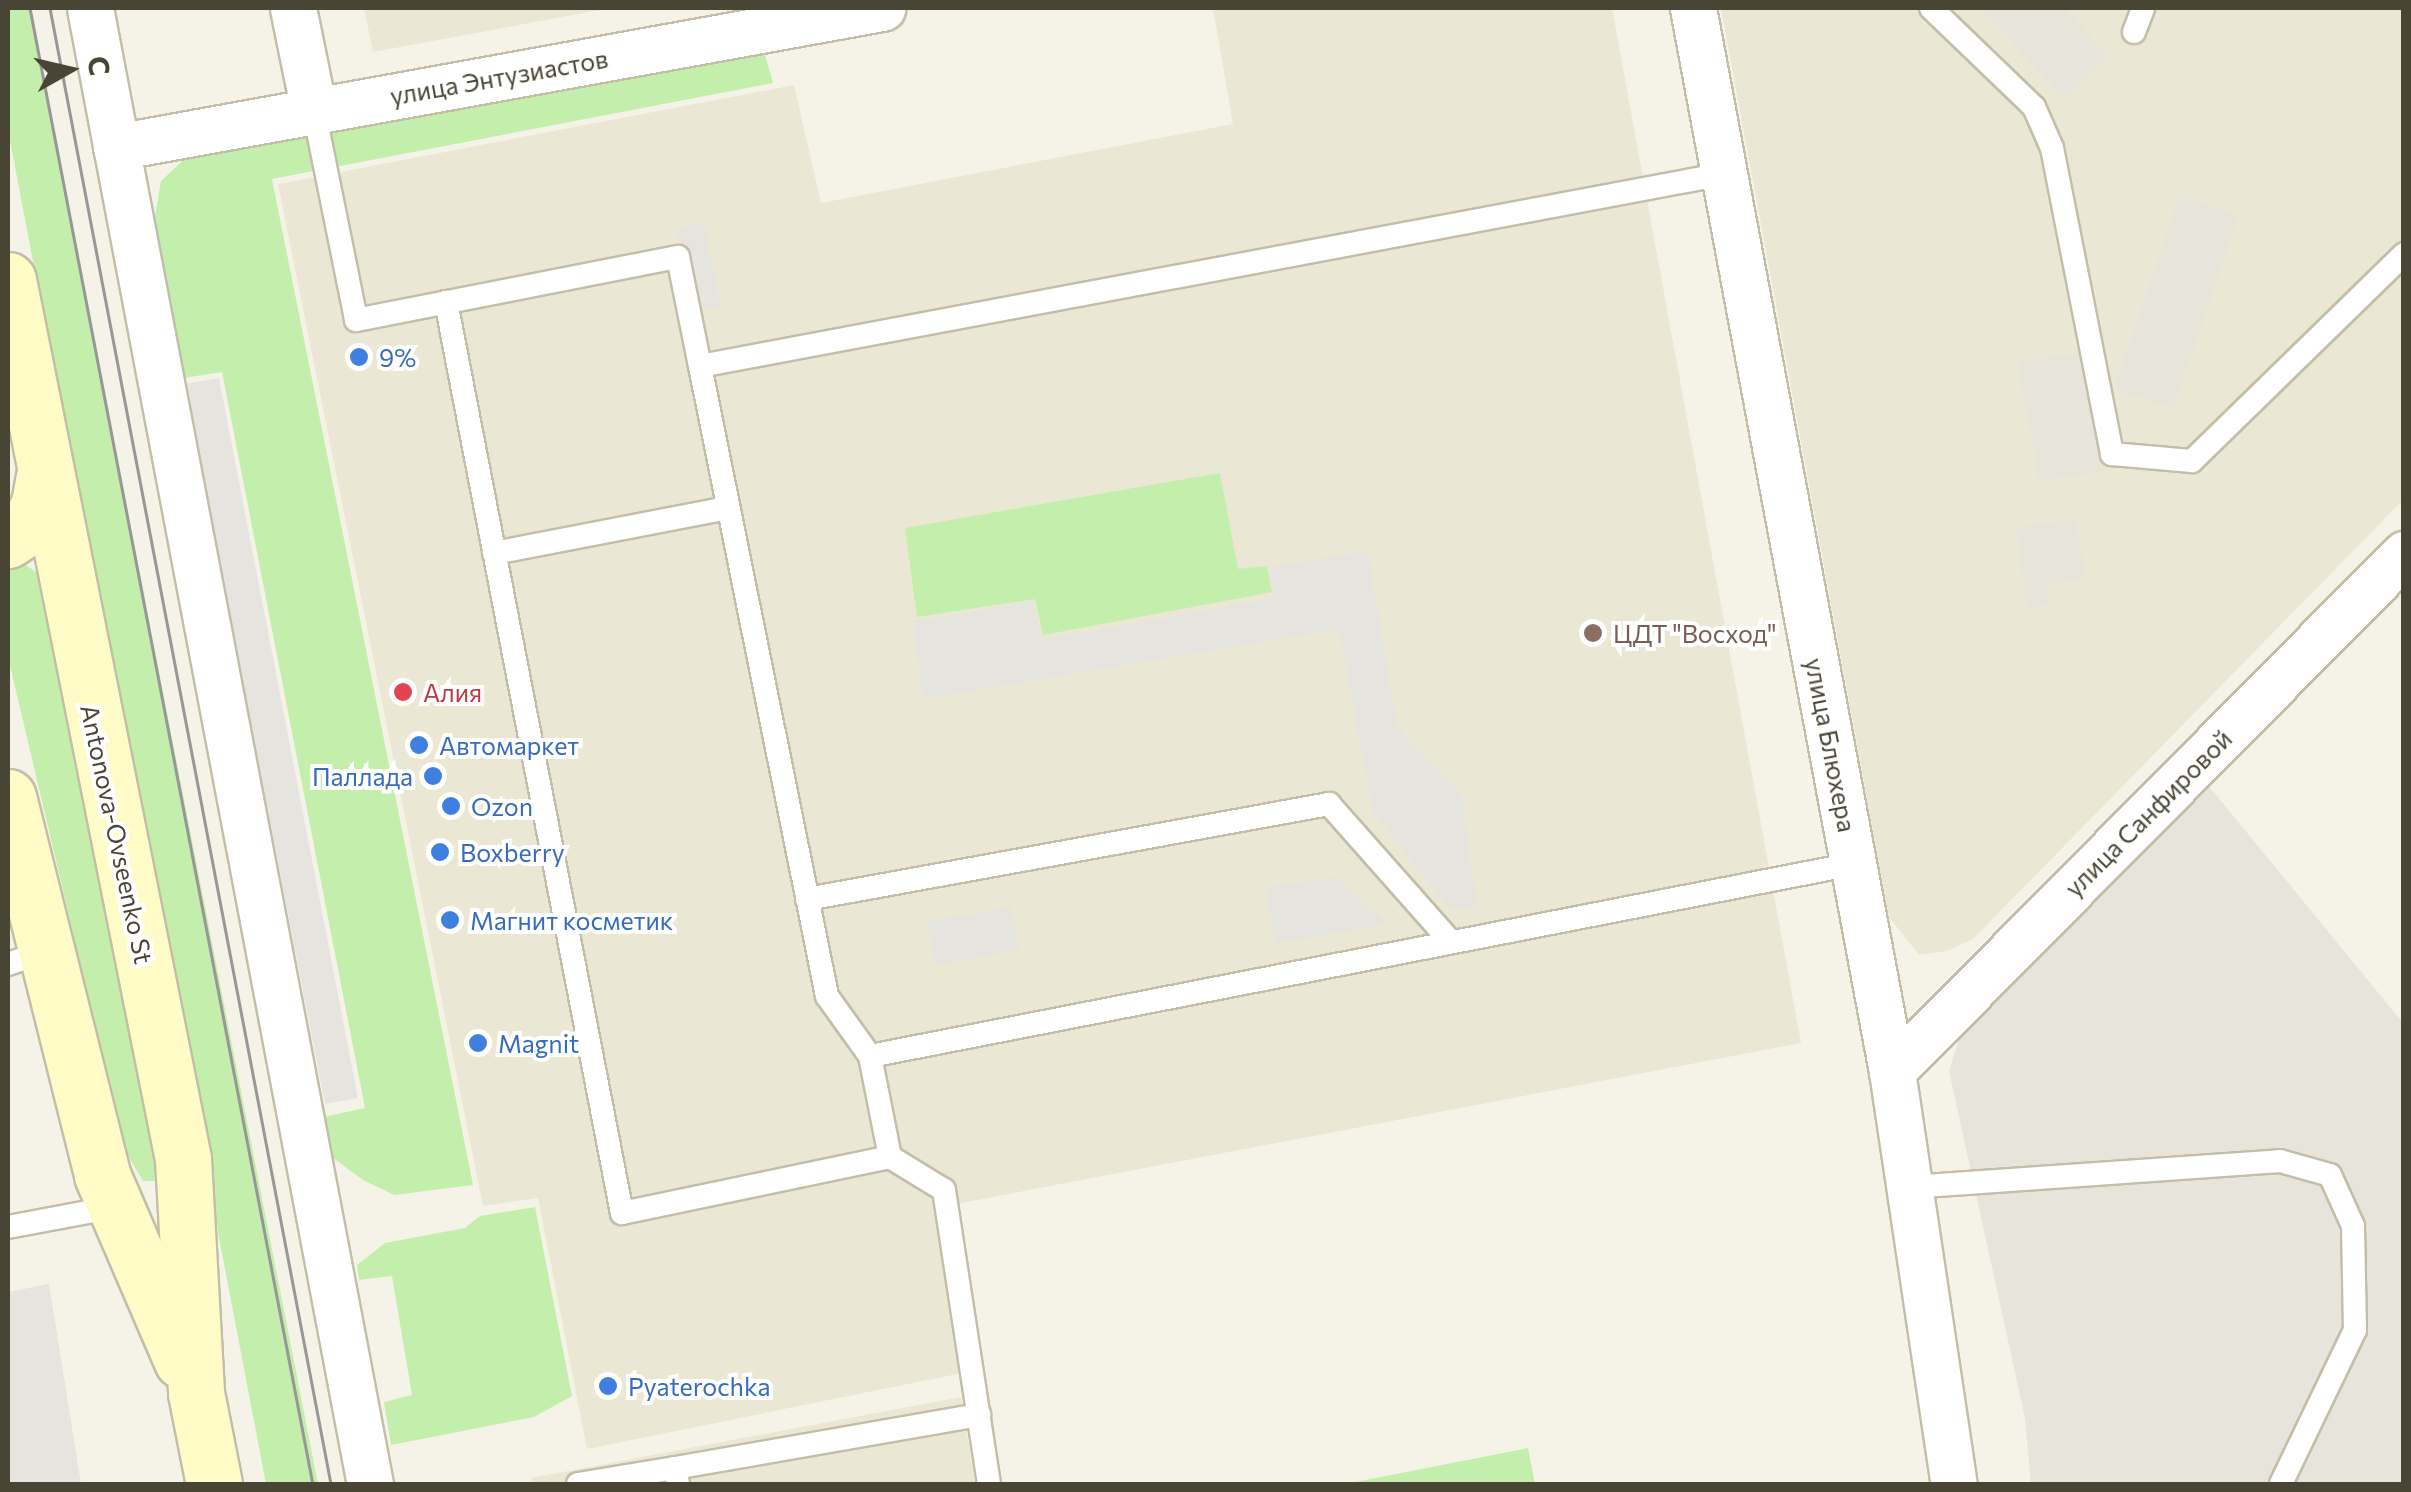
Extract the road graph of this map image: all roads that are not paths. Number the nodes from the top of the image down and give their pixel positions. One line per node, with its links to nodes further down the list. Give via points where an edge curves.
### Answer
1 (90, 8): 9 (street)
2 (293, 8): 8 (street)
3 (882, 8): 8 (street, улица Энтузиастов)
4 (1693, 8): 10 (street, улица Блюхера)
5 (1932, 8): 11 (lane, via 2034,107 2052,148 2112,454 2192,461)
6 (2143, 8): 7 (lane)
7 (2134, 32)
8 (314, 111): 9 (street, улица Энтузиастов); 13 (lane, via 356,320)
9 (116, 146): 35 (street)
10 (1724, 174): 14 (lane); 21 (street, улица Блюхера)
11 (2404, 254)
12 (8, 280): 15 (main road, Antonova-Ovseenko St)
13 (446, 302): 14 (lane, via 678,257); 18 (lane)
14 (700, 366): 16 (lane)
15 (44, 477): 17 (main road, via 27,527); 31 (main road, Antonova-Ovseenko St, via 183,1159)
16 (728, 508): 18 (lane); 22 (lane)
17 (8, 540)
18 (494, 553): 27 (lane, via 622,1213)
19 (2404, 554): 26 (street, улица Санфировой)
20 (8, 797): 24 (main road, Antonova-Ovseenko St)
21 (1853, 864): 23 (lane); 26 (street, улица Блюхера)
22 (807, 899): 23 (lane, via 1329,804); 25 (lane, via 827,996)
23 (1451, 942): 25 (lane)
24 (27, 958): 29 (main road, Antonova-Ovseenko St)
25 (870, 1056): 27 (lane)
26 (1892, 1071): 28 (street, улица Блюхера)
27 (890, 1156): 32 (lane, via 944,1190)
28 (1910, 1187): 38 (street, улица Блюхера); 39 (lane, via 2280,1161 2330,1175 2353,1226 2356,1330)
29 (115, 1207): 30 (lane); 31 (main road, Antonova-Ovseenko St)
30 (8, 1226)
31 (196, 1393): 34 (main road, Antonova-Ovseenko St)
32 (979, 1415): 33 (lane); 37 (lane)
33 (676, 1476): 36 (lane)
34 (214, 1484)
35 (370, 1484)
36 (578, 1484)
37 (990, 1484)
38 (1954, 1484)
39 (2281, 1484)

